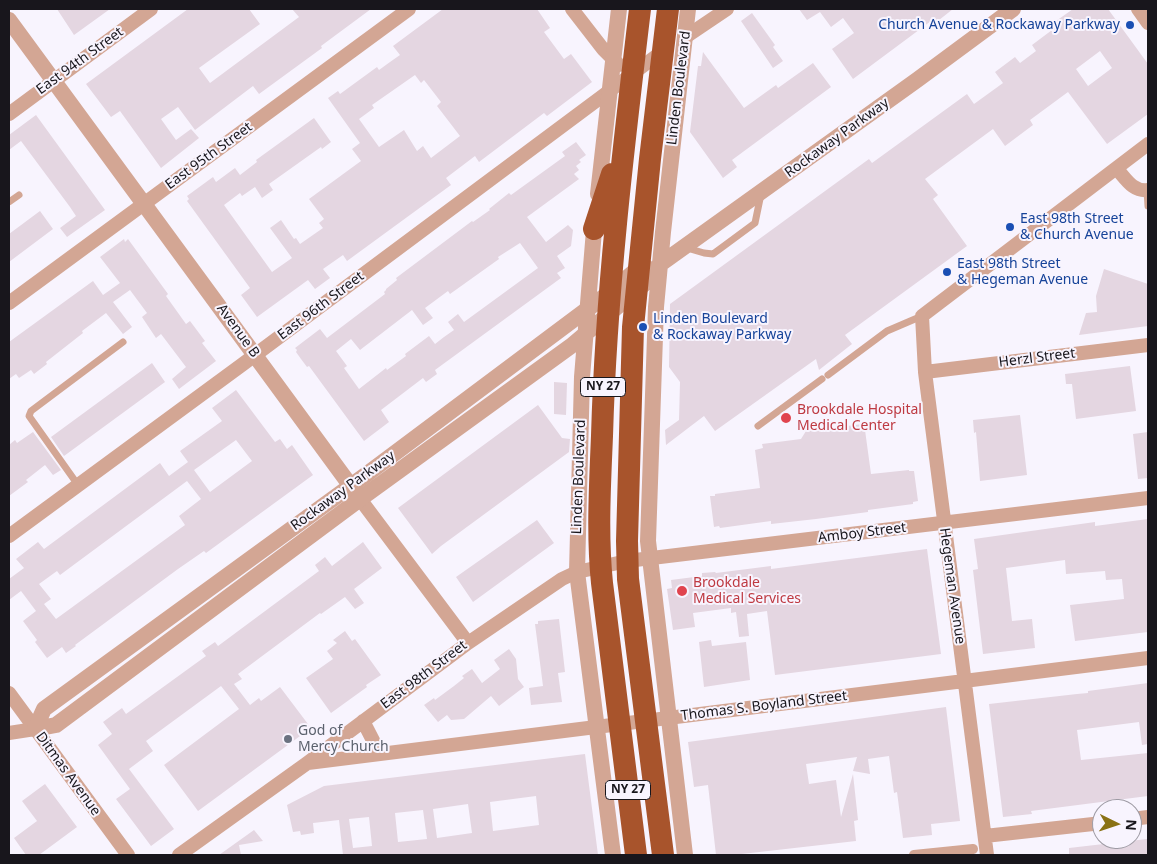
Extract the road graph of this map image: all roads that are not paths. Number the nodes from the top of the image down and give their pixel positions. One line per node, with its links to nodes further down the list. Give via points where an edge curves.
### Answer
1 (151, 9): 17 (street, East 94th Street)
2 (409, 9): 27 (street, East 95th Street)
3 (572, 9): 15 (street)
4 (619, 9): 15 (street, Linden Boulevard)
5 (640, 9): 16 (highway, Linden Boulevard / NY 27)
6 (668, 9): 14 (highway, Linden Boulevard / NY 27)
7 (688, 9): 13 (street, Linden Boulevard)
8 (727, 9): 13 (street)
9 (1013, 9): 24 (street, Rockaway Parkway)
10 (1138, 9): 12 (street)
11 (9, 20): 17 (street, Avenue B)
12 (1148, 23)
13 (684, 38): 31 (street, Linden Boulevard)
14 (663, 51): 16 (street, East 96th Street); 31 (highway, Linden Boulevard / NY 27, via 650,159)
15 (614, 62): 16 (street); 18 (street, Linden Boulevard)
16 (632, 74): 18 (street, East 96th Street); 20 (highway, Linden Boulevard / NY 27)
17 (54, 81): 19 (street, East 94th Street); 27 (street, Avenue B)
18 (610, 91): 29 (street, Linden Boulevard); 40 (street, East 96th Street)
19 (9, 114)
20 (625, 135): 29 (highway); 33 (highway, Linden Boulevard / NY 27)
21 (1148, 144): 22 (street)
22 (1118, 169): 23 (street, via 1133,188); 36 (street)
23 (1148, 190): 28 (lane)
24 (761, 192): 30 (street, Rockaway Parkway); 30 (lane, via 756,223 713,254)
25 (19, 194): 26 (lane)
26 (9, 202)
27 (144, 204): 34 (street, East 95th Street); 40 (street, Avenue B)
28 (1148, 206)
29 (594, 228): 35 (street, Linden Boulevard)
30 (684, 247): 31 (street, Rockaway Parkway)
31 (650, 266): 32 (highway, Linden Boulevard / NY 27); 33 (street, Rockaway Parkway); 49 (street, Linden Boulevard, via 654,333)
32 (637, 290): 35 (street, Rockaway Parkway); 50 (highway, Linden Boulevard / NY 27, via 633,328)
33 (609, 293): 35 (highway, Linden Boulevard / NY 27)
34 (9, 304)
35 (597, 312): 37 (street, Rockaway Parkway); 44 (street, Rockaway Parkway); 51 (highway, Linden Boulevard / NY 27, via 604,370)
36 (922, 316): 41 (street, Hegeman Avenue); 42 (lane, via 887,331)
37 (585, 334): 46 (street, Rockaway Parkway); 52 (street, Linden Boulevard)
38 (123, 342): 43 (lane, via 30,411 29,416)
39 (1148, 345): 41 (street, Herzl Street)
40 (255, 355): 43 (street, East 96th Street); 44 (street, Avenue B)
41 (925, 372): 47 (street, Hegeman Avenue)
42 (758, 426)
43 (78, 485): 48 (street, East 96th Street)
44 (350, 485): 46 (street, Avenue B); 61 (street, Rockaway Parkway, via 44,709)
45 (1148, 498): 47 (street, Amboy Street)
46 (360, 499): 53 (street, Avenue B); 61 (street, Rockaway Parkway, via 56,725)
47 (944, 522): 49 (street, Amboy Street); 55 (street, Hegeman Avenue)
48 (9, 536)
49 (649, 558): 50 (street, Amboy Street); 57 (street, Linden Boulevard)
50 (627, 561): 51 (street, Amboy Street); 57 (highway, Linden Boulevard / NY 27)
51 (601, 567): 52 (street, Amboy Street); 59 (highway, Linden Boulevard / NY 27)
52 (577, 572): 53 (street, East 98th Street); 60 (street, Linden Boulevard)
53 (468, 643): 58 (street, East 98th Street)
54 (1148, 658): 55 (street, Thomas S. Boyland Street)
55 (965, 681): 57 (street, Thomas S. Boyland Street); 66 (street, Hegeman Avenue)
56 (9, 693): 61 (street, Ditmas Avenue)
57 (657, 719): 59 (street, Thomas S. Boyland Street); 72 (highway, Linden Boulevard / NY 27); 73 (street, Linden Boulevard)
58 (363, 721): 63 (street); 64 (street, East 98th Street)
59 (620, 724): 60 (street, Thomas S. Boyland Street); 71 (highway, Linden Boulevard / NY 27)
60 (597, 727): 63 (street, Thomas S. Boyland Street); 70 (street, Linden Boulevard)
61 (35, 729): 62 (street, Rockaway Parkway); 68 (street, Ditmas Avenue)
62 (9, 734)
63 (380, 754): 64 (street, Thomas S. Boyland Street)
64 (306, 764): 69 (street, East 98th Street)
65 (1092, 824): 66 (street)
66 (985, 836): 75 (street, Hegeman Avenue)
67 (972, 849): 74 (street)
68 (128, 855)
69 (179, 855)
70 (613, 855)
71 (636, 855)
72 (663, 855)
73 (685, 855)
74 (914, 855)
75 (987, 855)

